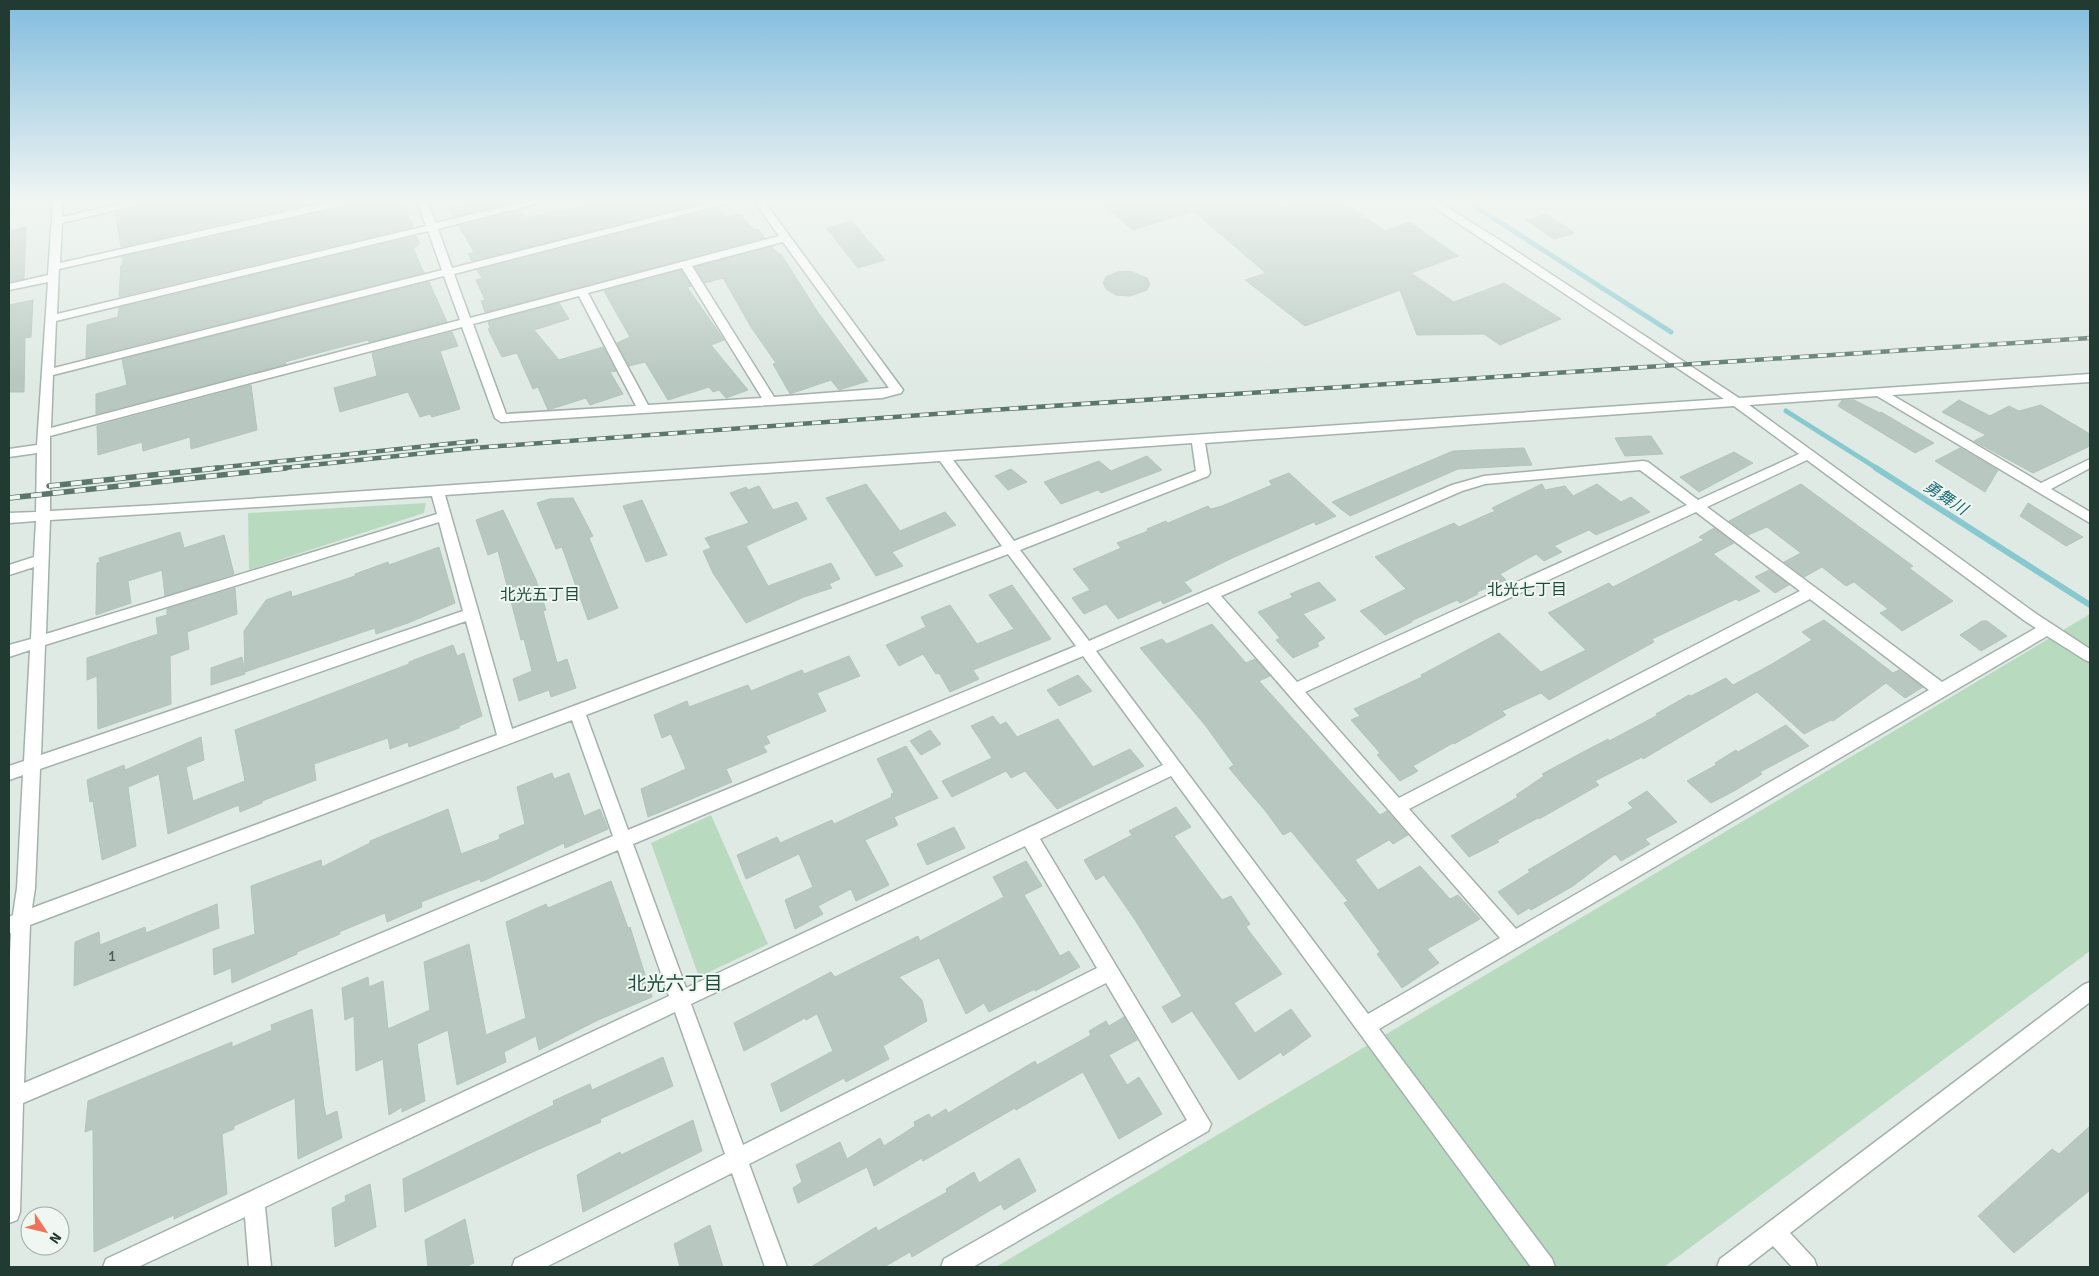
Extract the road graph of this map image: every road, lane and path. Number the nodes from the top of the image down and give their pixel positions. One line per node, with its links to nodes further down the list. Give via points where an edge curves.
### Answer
1 (55, 260): 10 (street)
2 (106, 260): 10 (street)
3 (300, 260): 14 (street)
4 (444, 260): 11 (street)
5 (505, 260): 11 (street)
6 (702, 260): 9 (street)
7 (801, 260): 19 (street, via 897,390 882,394)
8 (1523, 260): 20 (street)
9 (685, 264): 13 (street); 19 (street)
10 (54, 272): 12 (street); 14 (street)
11 (449, 274): 15 (street); 16 (street)
12 (9, 287)
13 (582, 292): 15 (street); 21 (street)
14 (51, 319): 16 (street)
15 (467, 323): 21 (street, via 502,418); 23 (street)
16 (48, 373): 23 (street)
17 (2090, 378): 18 (street)
18 (1878, 392): 20 (street); 28 (street)
19 (770, 401): 21 (street)
20 (1736, 402): 22 (street); 25 (street)
21 (644, 409)
22 (1198, 440): 26 (street); 35 (street, via 1203,473)
23 (44, 441): 24 (street); 31 (street)
24 (9, 453)
25 (1808, 456): 30 (street); 41 (street)
26 (944, 457): 29 (street); 35 (street)
27 (2090, 463): 28 (street)
28 (2041, 489): 34 (street)
29 (436, 491): 31 (street); 32 (street)
30 (1698, 507): 38 (street); 39 (street, via 1643,465 1484,480 1457,488); 46 (street)
31 (43, 516): 33 (street); 36 (street)
32 (444, 516): 40 (street); 42 (street)
33 (9, 518)
34 (2090, 518)
35 (1012, 547): 43 (street); 48 (street)
36 (40, 560): 37 (street); 42 (street)
37 (9, 570)
38 (1811, 592): 47 (street); 53 (street)
39 (1211, 594): 43 (street); 46 (street)
40 (471, 614): 49 (street); 50 (street)
41 (2048, 628): 45 (street); 47 (street)
42 (38, 642): 44 (street); 50 (street)
43 (1087, 648): 51 (street); 55 (street)
44 (9, 651)
45 (2090, 656)
46 (1294, 690): 53 (street)
47 (1942, 691): 57 (street)
48 (576, 712): 49 (street); 55 (street)
49 (506, 738): 56 (street)
50 (32, 765): 52 (street); 56 (street, via 26,888)
51 (1175, 766): 54 (street); 61 (street)
52 (9, 773)
53 (1397, 807): 57 (street)
54 (1029, 836): 58 (street); 60 (street)
55 (623, 840): 60 (street); 62 (street)
56 (15, 922): 62 (street)
57 (1514, 940): 61 (street)
58 (1110, 971): 63 (street); 71 (street, via 1201,1124)
59 (2090, 991): 66 (street)
60 (680, 1001): 63 (street); 64 (street)
61 (1366, 1026): 72 (street)
62 (12, 1098): 65 (street)
63 (737, 1158): 69 (street); 70 (street)
64 (254, 1202): 67 (street); 68 (street)
65 (9, 1212)
66 (1775, 1232): 73 (street); 74 (street)
67 (114, 1267)
68 (260, 1267)
69 (523, 1267)
70 (776, 1267)
71 (952, 1267)
72 (1544, 1267)
73 (1728, 1267)
74 (1806, 1267)

